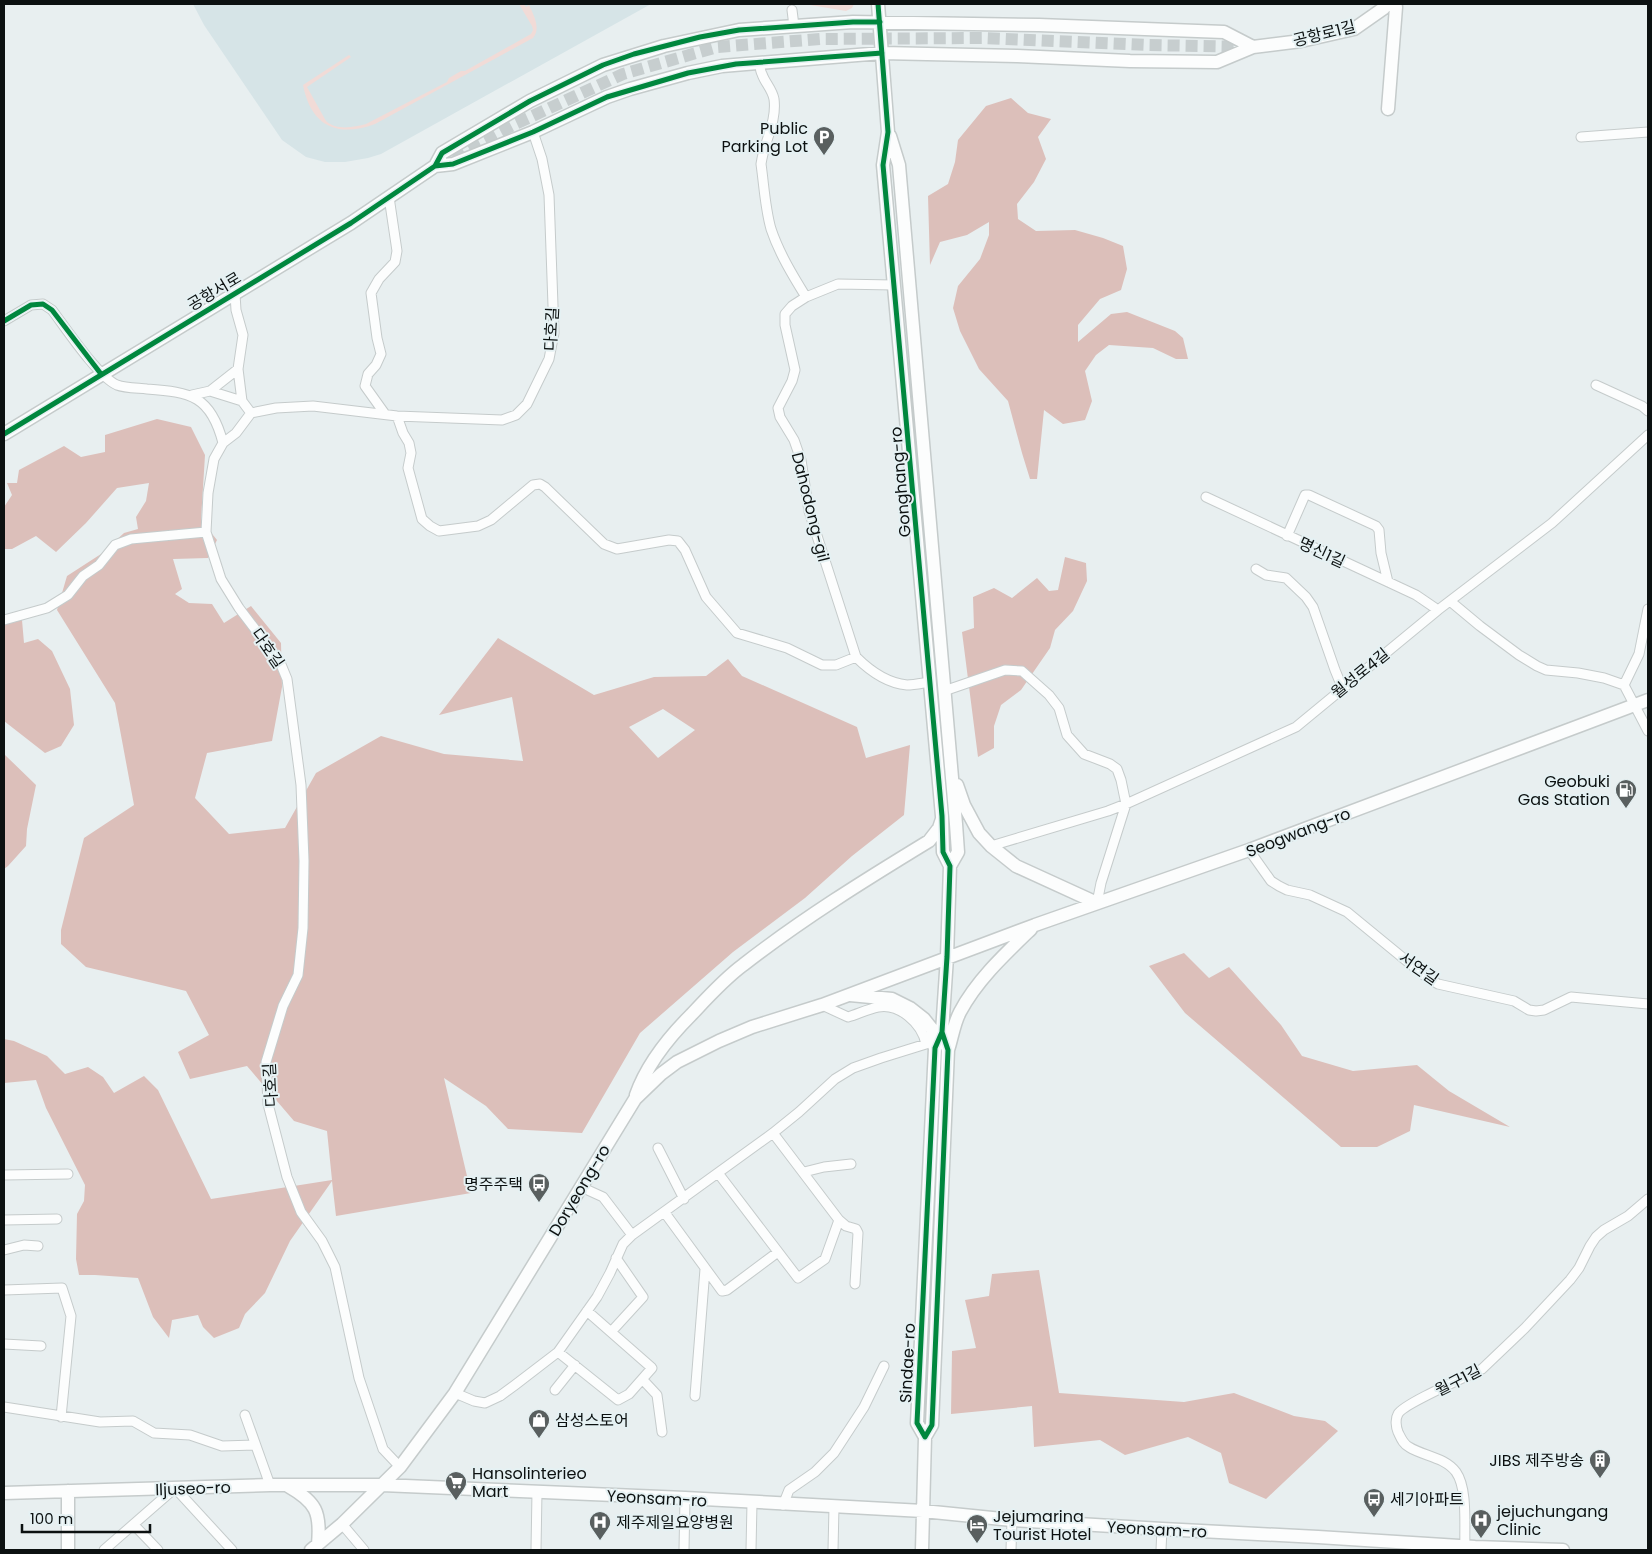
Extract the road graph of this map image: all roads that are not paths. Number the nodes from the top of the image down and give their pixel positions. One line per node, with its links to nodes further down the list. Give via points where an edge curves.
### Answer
1 (878, 4): 4 (street, Gonghang-ro)
2 (1395, 5): 6 (street, 공항로1길, via 1384,8 1354,29 1301,41); 9 (street, 공항로1길)
3 (792, 10): 5 (street)
4 (880, 22): 5 (street); 6 (street, via 1224,32); 7 (street, Gonghang-ro)
5 (794, 26): 14 (street, via 700,37 603,65 530,101 442,153)
6 (1253, 47): 7 (street, 공항로1길, via 1217,62)
7 (882, 54): 8 (street, 공항로1길); 11 (street, Gonghang-ro)
8 (760, 62): 10 (street, 공항로1길, via 688,73 630,89); 18 (street, via 774,100 772,129 761,164 770,227)
9 (1388, 109)
10 (533, 132): 14 (street, 공항로1길, via 453,164); 29 (street, 다호길, via 549,194 554,333 549,359 527,404 516,415 502,420)
11 (888, 132): 16 (street, Gonghang-ro, via 883,166); 46 (street, Gonghang-ro, via 899,165)
12 (1648, 132): 13 (street)
13 (1581, 136)
14 (435, 166): 15 (street, 공항서로)
15 (389, 197): 17 (street, 공항서로); 28 (street, via 397,250 395,262 378,279 371,293 381,354 368,374 365,386)
16 (894, 285): 18 (street, via 838,284); 43 (street, Gonghang-ro)
17 (235, 294): 20 (street, via 243,335); 21 (street, 공항서로)
18 (806, 297): 42 (street, Dahodong-gil, via 785,314 794,370 778,408 801,460 809,511)
19 (4, 322): 21 (street, via 31,305 43,304 52,310)
20 (238, 369): 23 (street); 25 (street)
21 (101, 374): 24 (street, via 117,385 175,390); 30 (street, 공항서로)
22 (1596, 385): 26 (street)
23 (210, 391): 24 (street); 25 (street)
24 (192, 395): 32 (street, via 218,424)
25 (242, 401): 27 (street)
26 (1648, 411)
27 (251, 413): 28 (street, 다호길, via 314,406); 32 (street, 다호길, via 236,433)
28 (385, 414): 29 (street, 다호길)
29 (397, 416): 42 (street, via 409,442 408,468 422,519 439,531 478,526 491,520 533,485 540,484 604,544 617,550 678,541 706,597 737,633 786,648 822,665 836,665)
30 (4, 434)
31 (1648, 436): 38 (street, 월성로4길, via 1552,523)
32 (223, 442): 34 (street, 다호길, via 214,460)
33 (1206, 497): 35 (street, 명신1길)
34 (206, 532): 41 (street, via 131,539 115,545 68,595 47,608); 105 (street, 다호길, via 221,579 280,662 287,678 301,785 303,928 298,975 283,1006 266,1062 268,1104 287,1177 301,1212 335,1266 358,1378 384,1449)
35 (1287, 536): 37 (street, 명신1길); 37 (street, via 1305,495 1309,495 1376,526)
36 (1256, 569): 45 (street, via 1266,575 1286,578 1306,597 1313,607)
37 (1388, 582): 40 (street, 명신1길)
38 (1450, 601): 40 (street, 월성로4길); 44 (street, via 1536,666 1604,678)
39 (1648, 609): 44 (street, via 1639,654)
40 (1438, 610): 45 (street, 월성로4길)
41 (4, 620)
42 (856, 657): 43 (street, via 885,680 907,685)
43 (930, 682): 52 (street, Gonghang-ro)
44 (1624, 685): 48 (street)
45 (1342, 687): 51 (street, 월성로4길, via 1296,727)
46 (944, 691): 50 (street, Gonghang-ro); 51 (street, via 1005,670 1022,671 1059,708 1068,735 1084,754 1116,769)
47 (1648, 700): 48 (street, Seogwang-ro)
48 (1636, 705): 49 (street); 54 (street, Seogwang-ro)
49 (1648, 731)
50 (951, 766): 53 (street, via 964,805 979,833); 55 (street, Gonghang-ro, via 958,852)
51 (1126, 804): 53 (street, 월성로4길); 56 (street)
52 (942, 816): 55 (street, Gonghang-ro, via 944,852); 65 (street, via 939,828 929,840 824,906 742,966 675,1031 651,1064)
53 (991, 846): 56 (street, via 1016,866)
54 (1249, 850): 56 (street, Seogwang-ro); 60 (street, 서연길, via 1271,881 1347,912 1438,984 1514,1001 1536,1011 1571,997)
55 (950, 866): 58 (street, Gonghang-ro)
56 (1097, 903): 57 (street, Seogwang-ro)
57 (1035, 925): 58 (street, Seogwang-ro); 64 (street, via 976,987 959,1014)
58 (946, 958): 59 (street, Doryeong-ro); 62 (street, Sindae-ro)
59 (848, 995): 61 (street, Doryeong-ro); 63 (street, via 892,999 910,1008 932,1029)
60 (1648, 1004)
61 (822, 1005): 65 (street, Doryeong-ro, via 752,1027 697,1051 660,1074); 66 (street, via 848,1017 879,1007 894,1009 919,1026 926,1044 862,1065 835,1079)
62 (942, 1032): 63 (street, Sindae-ro); 64 (street, Sindae-ro)
63 (935, 1048): 103 (street, Sindae-ro, via 917,1423)
64 (948, 1050): 103 (street, Sindae-ro, via 932,1425)
65 (634, 1099): 73 (street, Doryeong-ro)
66 (773, 1133): 69 (street); 70 (street)
67 (658, 1148): 74 (street)
68 (851, 1164): 69 (street)
69 (804, 1172): 79 (street)
70 (718, 1173): 74 (street); 83 (street)
71 (68, 1174): 72 (street)
72 (4, 1175)
73 (581, 1187): 80 (street, via 603,1197); 97 (street, Doryeong-ro)
74 (684, 1198): 76 (street)
75 (1648, 1199): 124 (street, 월구1길, via 1596,1237 1570,1280 1489,1363 1423,1397 1398,1414 1397,1430 1404,1444 1444,1462 1457,1473)
76 (665, 1213): 80 (street); 85 (street)
77 (57, 1219): 78 (street)
78 (4, 1220)
79 (839, 1220): 83 (street, via 825,1259 798,1278); 86 (street, via 858,1232)
80 (632, 1235): 84 (street)
81 (38, 1246): 82 (street, via 24,1245)
82 (4, 1250)
83 (778, 1252): 85 (street, via 727,1290 722,1291)
84 (616, 1258): 88 (street); 89 (street, via 643,1297)
85 (705, 1269): 98 (street)
86 (855, 1284)
87 (4, 1290): 101 (street, via 62,1288 71,1316)
88 (587, 1311): 89 (street); 92 (street)
89 (611, 1332): 95 (street, via 652,1368)
90 (4, 1344): 91 (street)
91 (41, 1346)
92 (558, 1352): 93 (street); 97 (street, via 486,1402)
93 (575, 1365): 95 (street, via 618,1400); 96 (street)
94 (884, 1366): 115 (street, via 864,1407 834,1454 789,1490)
95 (642, 1380): 102 (street, via 657,1395)
96 (555, 1390)
97 (455, 1393): 105 (street, Doryeong-ro)
98 (694, 1396)
99 (4, 1407): 101 (street)
100 (245, 1415): 104 (street)
101 (61, 1416): 104 (street, via 100,1422 133,1421 154,1433 190,1435 222,1446)
102 (662, 1432)
103 (925, 1436): 117 (street, Sindae-ro)
104 (255, 1445): 106 (street)
105 (400, 1468): 108 (street, Doryeong-ro)
106 (270, 1485): 107 (street, Iljuseo-ro); 109 (street, Iljuseo-ro)
107 (285, 1485): 108 (street, Iljuseo-ro); 123 (street, via 314,1506 319,1521)
108 (382, 1485): 112 (street, Yeonsam-ro); 119 (street, Doryeong-ro)
109 (175, 1488): 111 (street, Iljuseo-ro); 120 (street); 128 (street)
110 (4, 1491): 111 (street, Iljuseo-ro)
111 (68, 1491): 125 (street)
112 (536, 1492): 113 (street, Yeonsam-ro); 130 (street)
113 (685, 1498): 114 (street, Yeonsam-ro); 131 (street)
114 (752, 1503): 115 (street, Yeonsam-ro); 132 (street)
115 (783, 1504): 116 (street, Yeonsam-ro)
116 (834, 1507): 117 (street, Yeonsam-ro); 133 (street)
117 (922, 1511): 118 (street, Yeonsam-ro); 134 (street, Sindae-ro)
118 (1012, 1520): 121 (street, Yeonsam-ro); 135 (street)
119 (342, 1524): 123 (street, Doryeong-ro); 129 (street)
120 (134, 1525): 126 (street); 127 (street)
121 (1162, 1529): 122 (street, Yeonsam-ro); 136 (street)
122 (1318, 1537): 124 (street, Yeonsam-ro); 137 (street)
123 (315, 1547)
124 (1471, 1548): 138 (street, Yeonsam-ro)
125 (68, 1550)
126 (104, 1550)
127 (158, 1550)
128 (232, 1550)
129 (364, 1550)
130 (536, 1550)
131 (684, 1550)
132 (751, 1550)
133 (833, 1550)
134 (922, 1550)
135 (1011, 1550)
136 (1161, 1550)
137 (1318, 1550)
138 (1528, 1550): 139 (street, Yeonsam-ro)
139 (1563, 1550)

